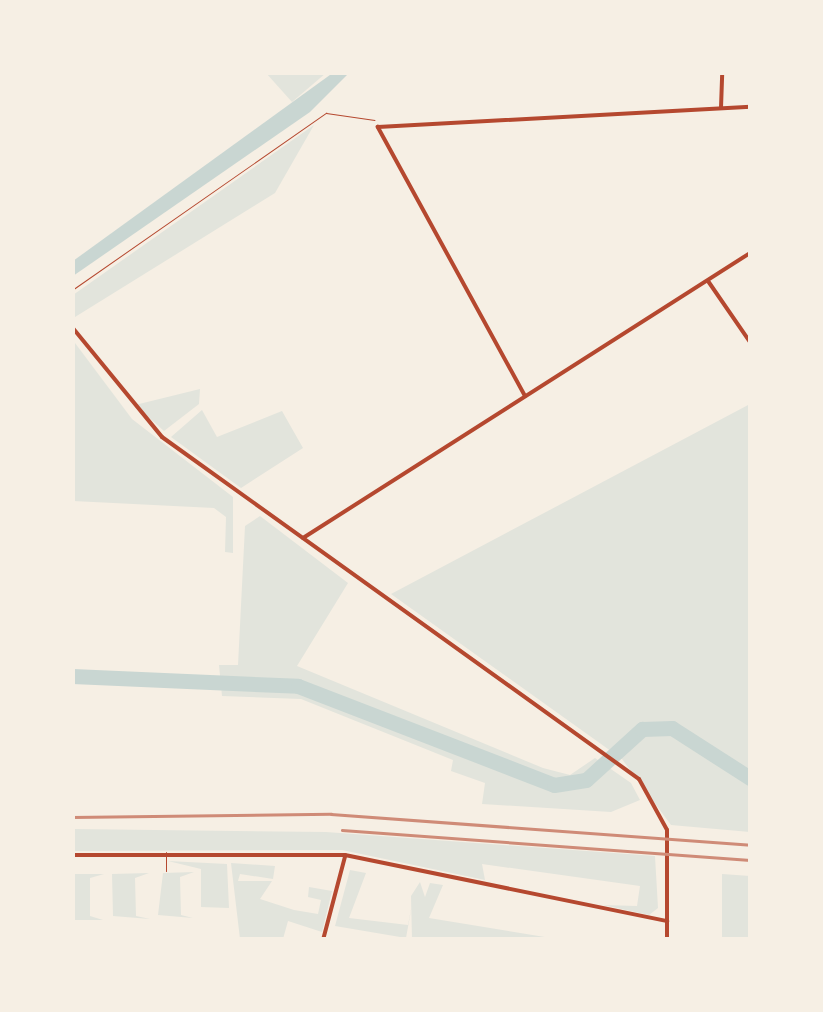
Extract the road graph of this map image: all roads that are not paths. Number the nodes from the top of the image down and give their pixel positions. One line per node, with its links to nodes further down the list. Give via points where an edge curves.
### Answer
1 (722, 72): 3 (street)
2 (750, 107): 3 (street)
3 (721, 108): 8 (street, via 383,121 379,138)
4 (750, 253): 5 (street)
5 (708, 281): 7 (street); 8 (street)
6 (72, 327): 9 (street, via 162,437)
7 (750, 342)
8 (525, 396): 9 (street)
9 (302, 539): 14 (street, via 639,778 667,829)
10 (166, 852): 11 (street); 12 (street); 13 (lane)
11 (72, 854)
12 (345, 855): 14 (street); 15 (street)
13 (166, 871)
14 (668, 921): 16 (street)
15 (323, 940)
16 (667, 940)

